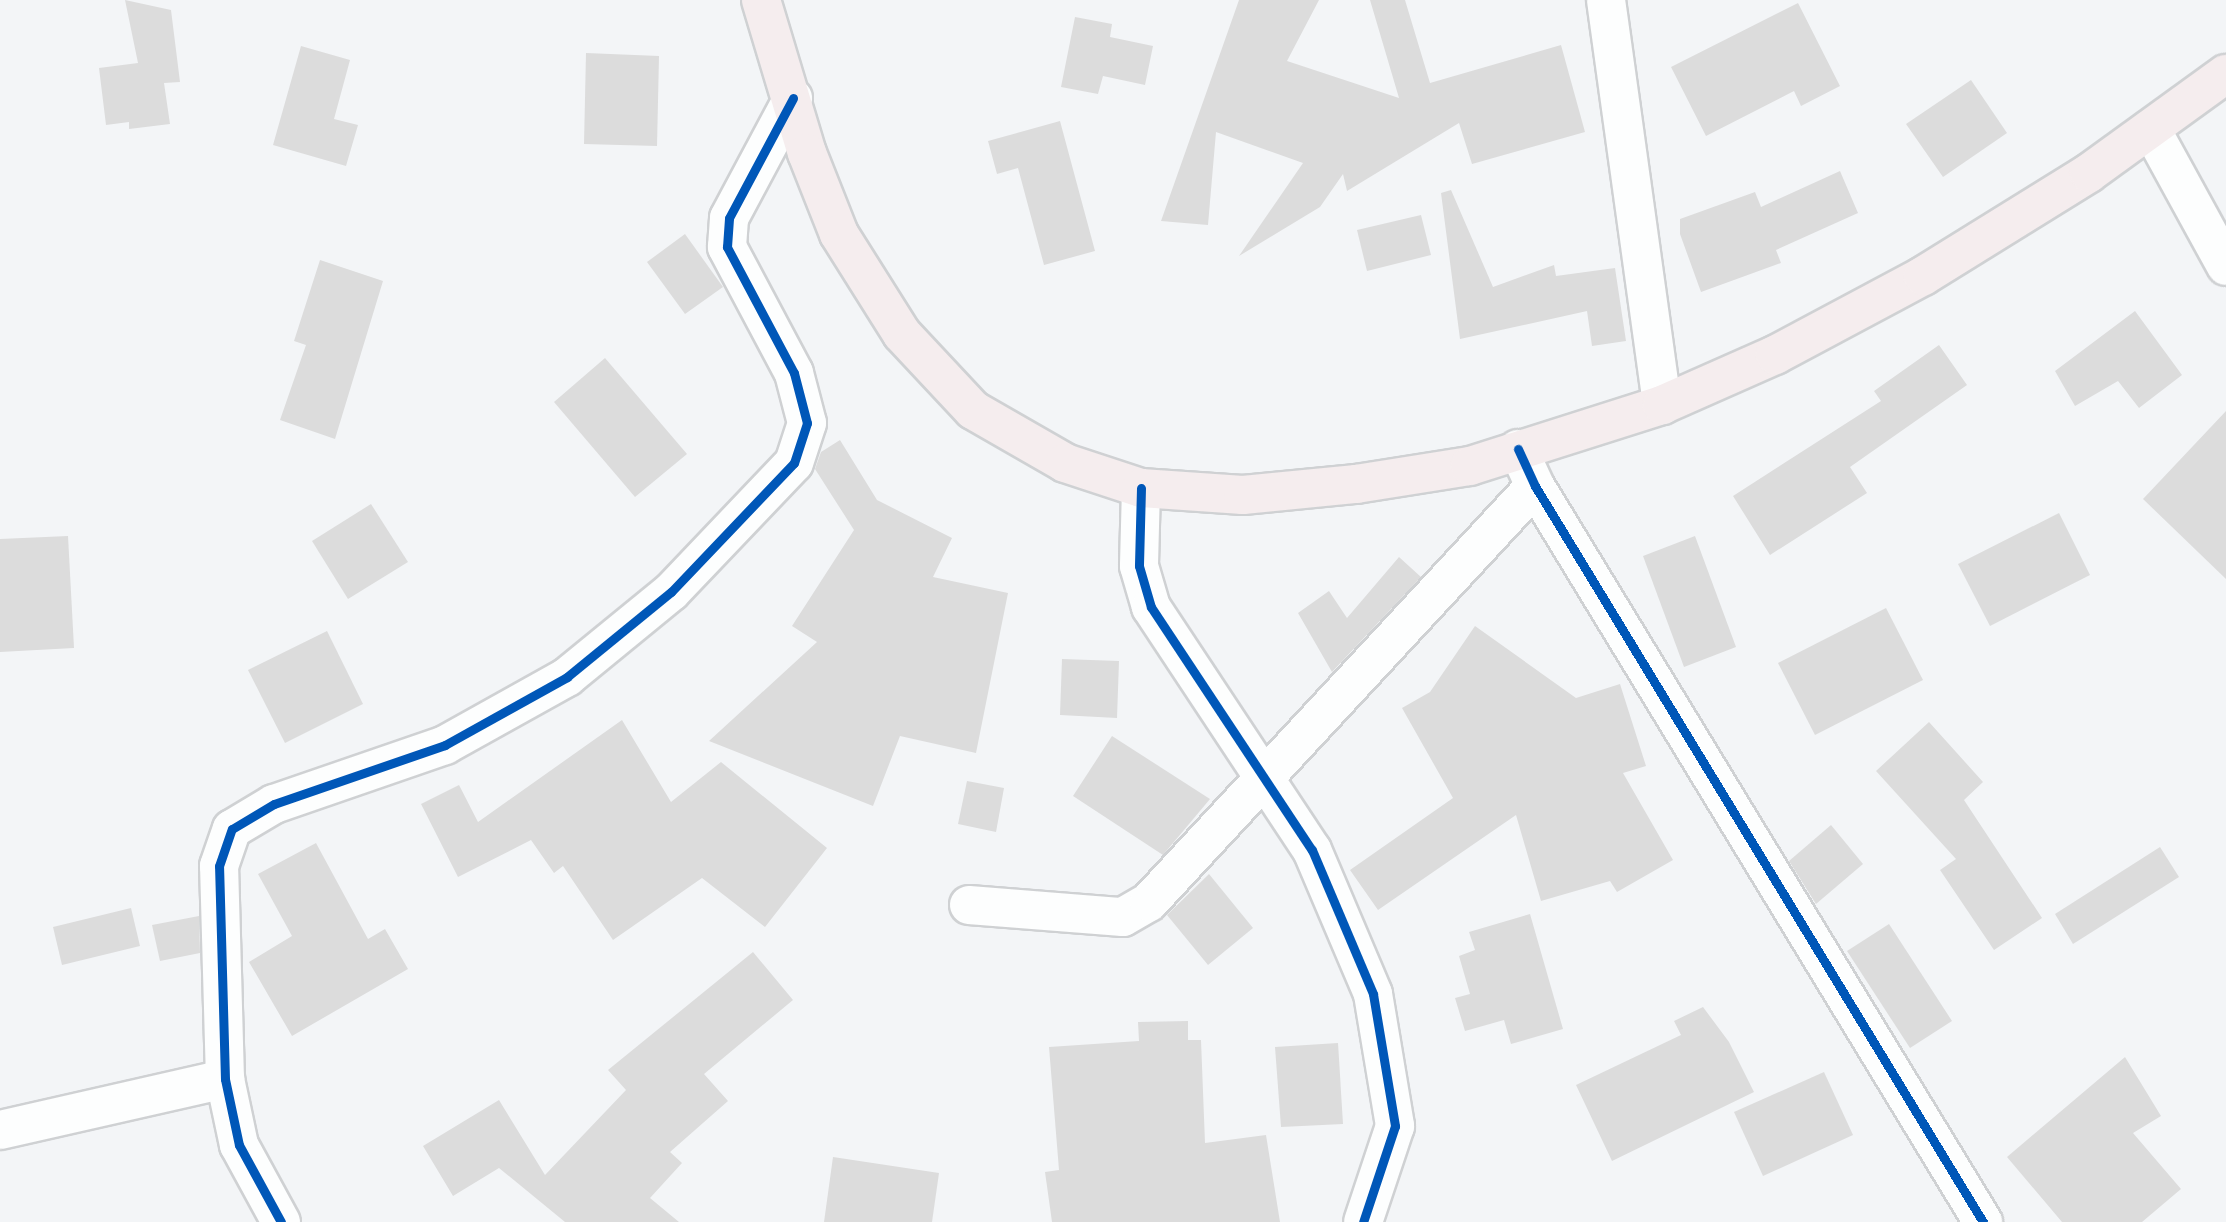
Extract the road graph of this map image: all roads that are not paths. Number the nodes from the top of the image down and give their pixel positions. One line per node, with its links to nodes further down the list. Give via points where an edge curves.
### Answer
1 (761, 0): 4 (main road)
2 (1606, 0): 7 (street)
3 (2226, 75): 5 (main road)
4 (793, 97): 10 (main road, via 807,153 839,234 902,334 973,410 1065,463); 13 (street, via 729,218 727,247 794,373 807,423 794,463 671,592 567,677 445,745 274,804 232,829 219,866)
5 (2151, 129): 6 (street); 7 (main road, via 1923,276 1775,355)
6 (2226, 266)
7 (1662, 405): 8 (main road)
8 (1518, 449): 9 (street); 10 (main road, via 1471,466 1356,484 1243,495)
9 (1535, 486): 11 (street); 17 (street)
10 (1141, 488): 11 (street, via 1139,566 1151,607)
11 (1263, 778): 12 (street, via 1149,902 1123,917); 16 (street, via 1312,850 1373,994 1395,1126)
12 (969, 905)
13 (225, 1079): 14 (street); 15 (street, via 239,1145)
14 (0, 1130)
15 (281, 1222)
16 (1363, 1222)
17 (1983, 1222)

